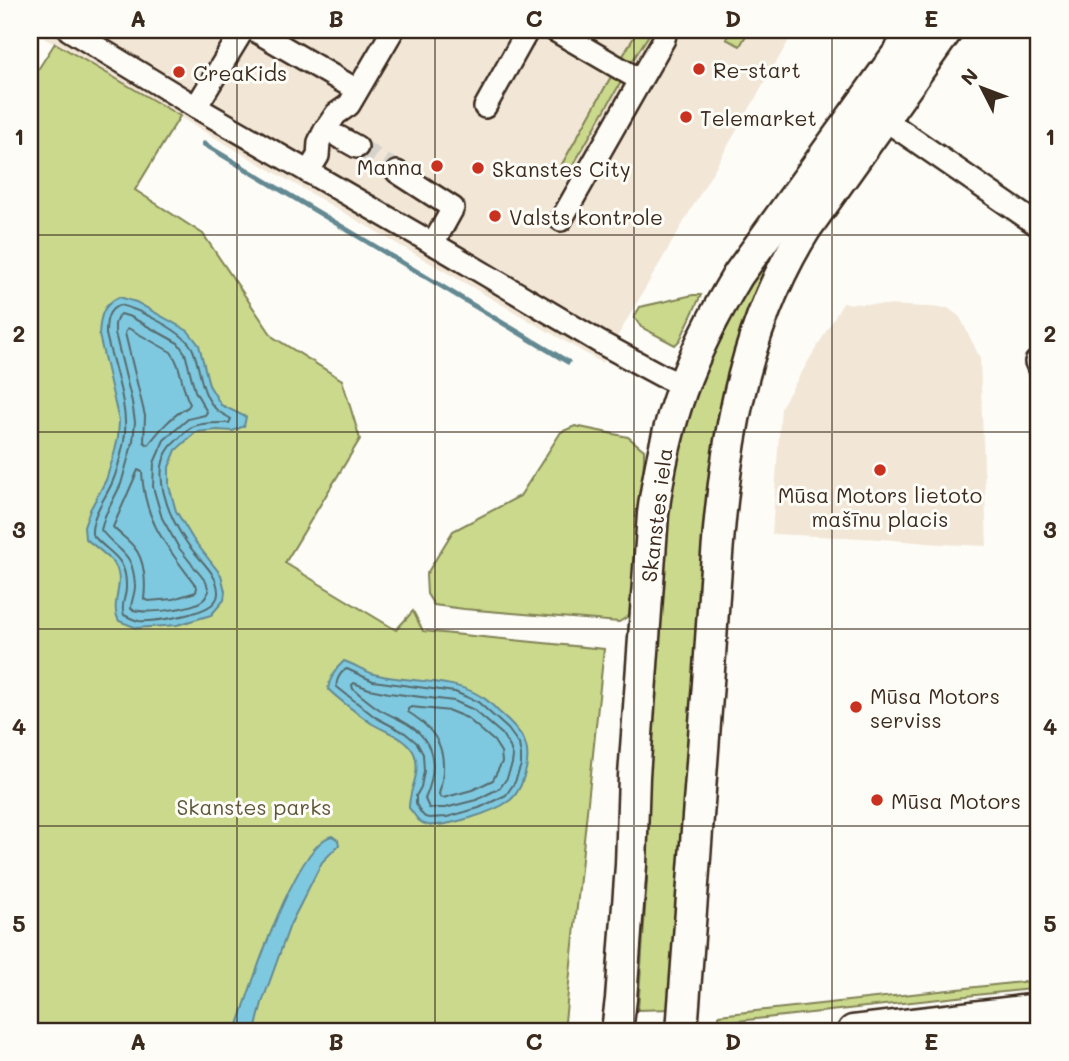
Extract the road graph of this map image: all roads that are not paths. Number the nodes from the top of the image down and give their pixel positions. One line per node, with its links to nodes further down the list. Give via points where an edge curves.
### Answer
1 (69, 30): 11 (street)
2 (243, 30): 11 (street)
3 (254, 30): 10 (street)
4 (393, 30): 10 (street)
5 (528, 30): 12 (street)
6 (554, 30): 9 (street)
7 (666, 30): 9 (street)
8 (931, 32): 13 (main road, Skanstes iela); 19 (main road, Skanstes iela, via 738,275)
9 (640, 80): 16 (street)
10 (353, 97): 14 (street, via 325,131); 14 (street, via 348,142)
11 (196, 107): 14 (street)
12 (485, 107)
13 (884, 119): 17 (street); 22 (main road, Skanstes iela, via 793,249 758,325 735,411 721,509)
14 (313, 164): 18 (street)
15 (397, 172): 18 (street, via 453,208)
16 (561, 220)
17 (1039, 226)
18 (433, 244): 19 (street)
19 (682, 385): 21 (main road, Skanstes iela, via 665,442 653,514)
20 (1039, 1009): 23 (main road)
21 (617, 1031)
22 (682, 1031)
23 (853, 1031)

